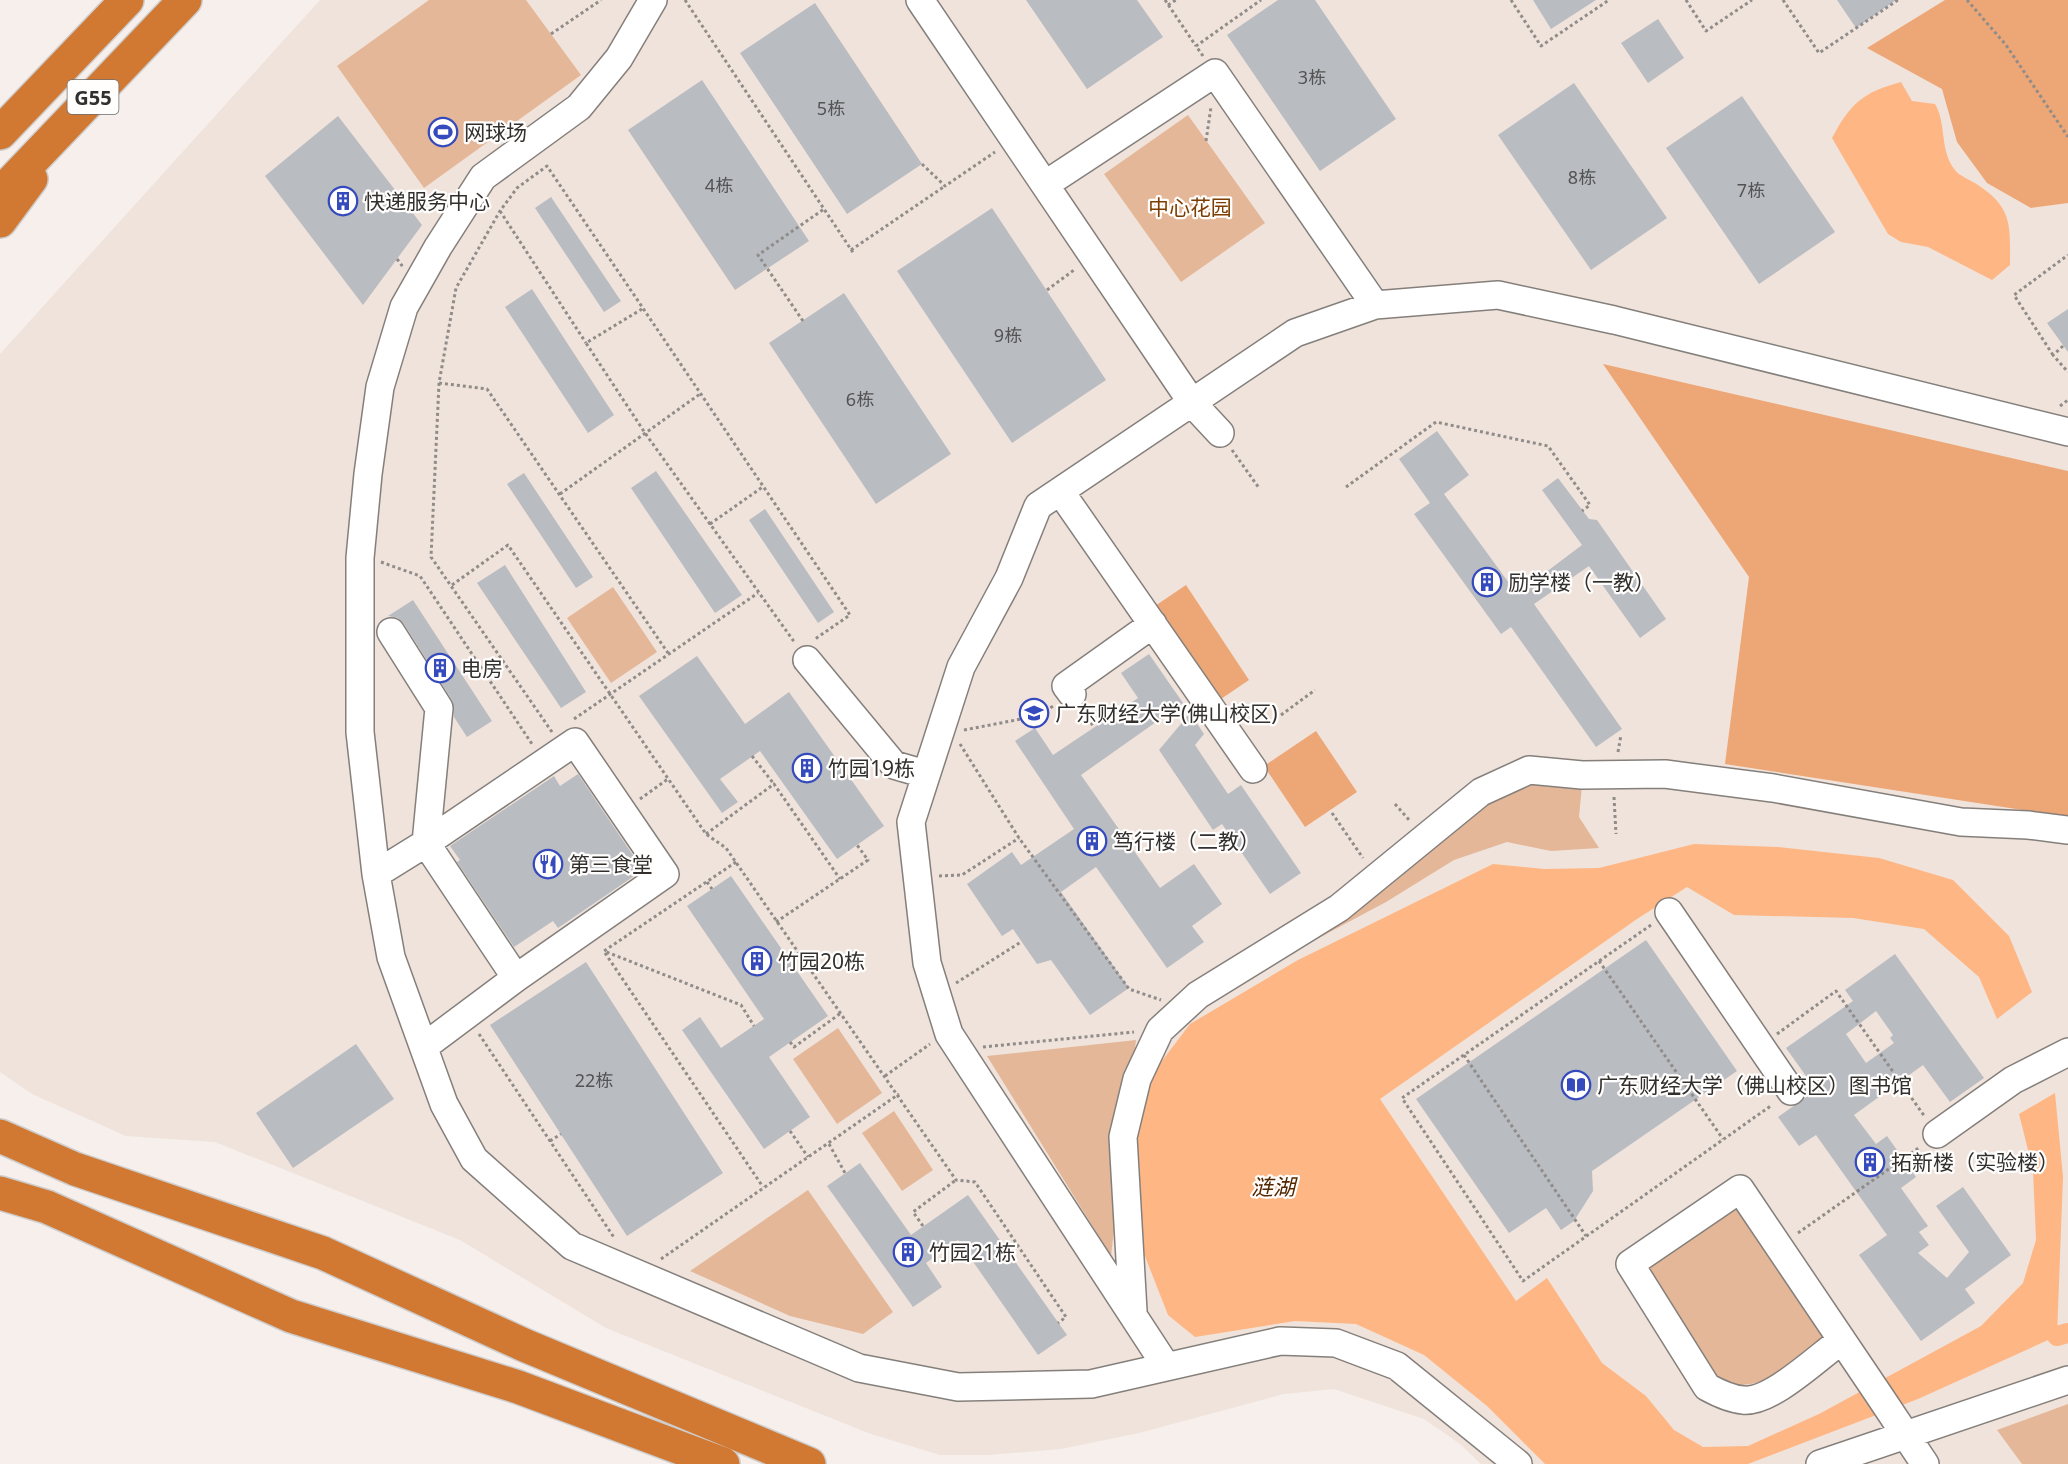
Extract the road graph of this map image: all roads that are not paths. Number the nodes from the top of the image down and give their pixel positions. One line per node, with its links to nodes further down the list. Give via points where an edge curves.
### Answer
1 (127, 0): 5 (highway, G55)
2 (185, 0): 6 (highway, G55)
3 (653, 0): 25 (street, via 619,58 579,107 483,177 404,307 380,387 360,554 360,732)
4 (920, 0): 9 (street)
5 (59, 71): 7 (highway); 8 (highway, G55)
6 (86, 104): 10 (highway, G55); 11 (highway)
7 (0, 117)
8 (0, 133)
9 (1046, 184): 12 (street, via 1215,74); 13 (street)
10 (0, 194)
11 (0, 221)
12 (1375, 305): 13 (street, via 1295,333); 14 (street, via 1498,296 1626,323)
13 (1193, 404): 15 (street); 16 (street)
14 (2068, 432)
15 (1220, 433)
16 (1060, 491): 17 (street); 22 (street, via 1038,506 1009,578 961,668 955,725)
17 (1153, 624): 20 (street, via 1066,686); 21 (street)
18 (391, 632): 24 (street, via 439,708)
19 (804, 655): 22 (street, via 894,765)
20 (1072, 694)
21 (1253, 768)
22 (925, 774): 34 (street, via 911,822 915,878 927,963 949,1034)
23 (2068, 830): 34 (street, via 1961,822 1773,788 1665,774 1529,770 1481,792 1339,908 1198,995 1160,1030 1137,1079 1123,1137)
24 (426, 843): 25 (street); 27 (street); 27 (street, via 575,742 665,874)
25 (376, 874): 28 (street, via 391,957)
26 (1670, 912): 30 (street)
27 (516, 978): 28 (street)
28 (425, 1046): 36 (street, via 444,1104 474,1159 572,1246 859,1368 957,1387 1091,1384)
29 (2064, 1054): 31 (street, via 2013,1080)
30 (1791, 1091)
31 (1937, 1134)
32 (0, 1136): 40 (highway, via 75,1169 323,1253 524,1345)
33 (0, 1192): 39 (highway, via 46,1207 291,1317 518,1387)
34 (1133, 1312): 36 (street)
35 (1842, 1340): 35 (street, via 1740,1189 1630,1264 1707,1388 1724,1396 1743,1401 1765,1397); 38 (street)
36 (1166, 1365): 41 (street, via 1280,1341 1336,1343 1397,1366)
37 (2068, 1380): 38 (street)
38 (1906, 1434): 42 (street); 43 (street)
39 (723, 1464)
40 (809, 1464)
41 (1518, 1464)
42 (1821, 1464)
43 (1925, 1464)

